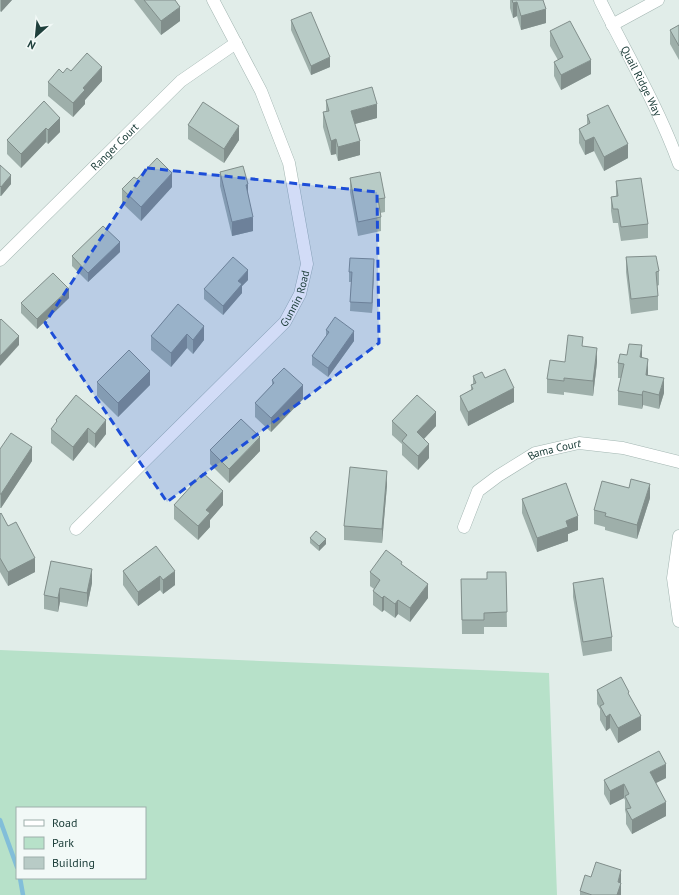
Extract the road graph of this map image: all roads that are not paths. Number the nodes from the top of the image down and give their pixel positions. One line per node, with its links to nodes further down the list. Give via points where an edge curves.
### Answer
1 (213, 0): 5 (street, Gunnin Road)
2 (600, 0): 4 (street, Quail Ridge Way)
3 (658, 0): 4 (street)
4 (612, 24): 6 (street, Quail Ridge Way, via 650,95)
5 (236, 43): 7 (street, Ranger Court, via 181,81); 10 (street, Gunnin Road, via 261,91 289,163 307,264 300,294 285,322)
6 (679, 164)
7 (0, 260)
8 (679, 462): 9 (street, Bama Court, via 624,448 579,443 535,453 478,492)
9 (464, 527)
10 (76, 529)
11 (679, 536): 12 (street, via 673,578)
12 (679, 621)

